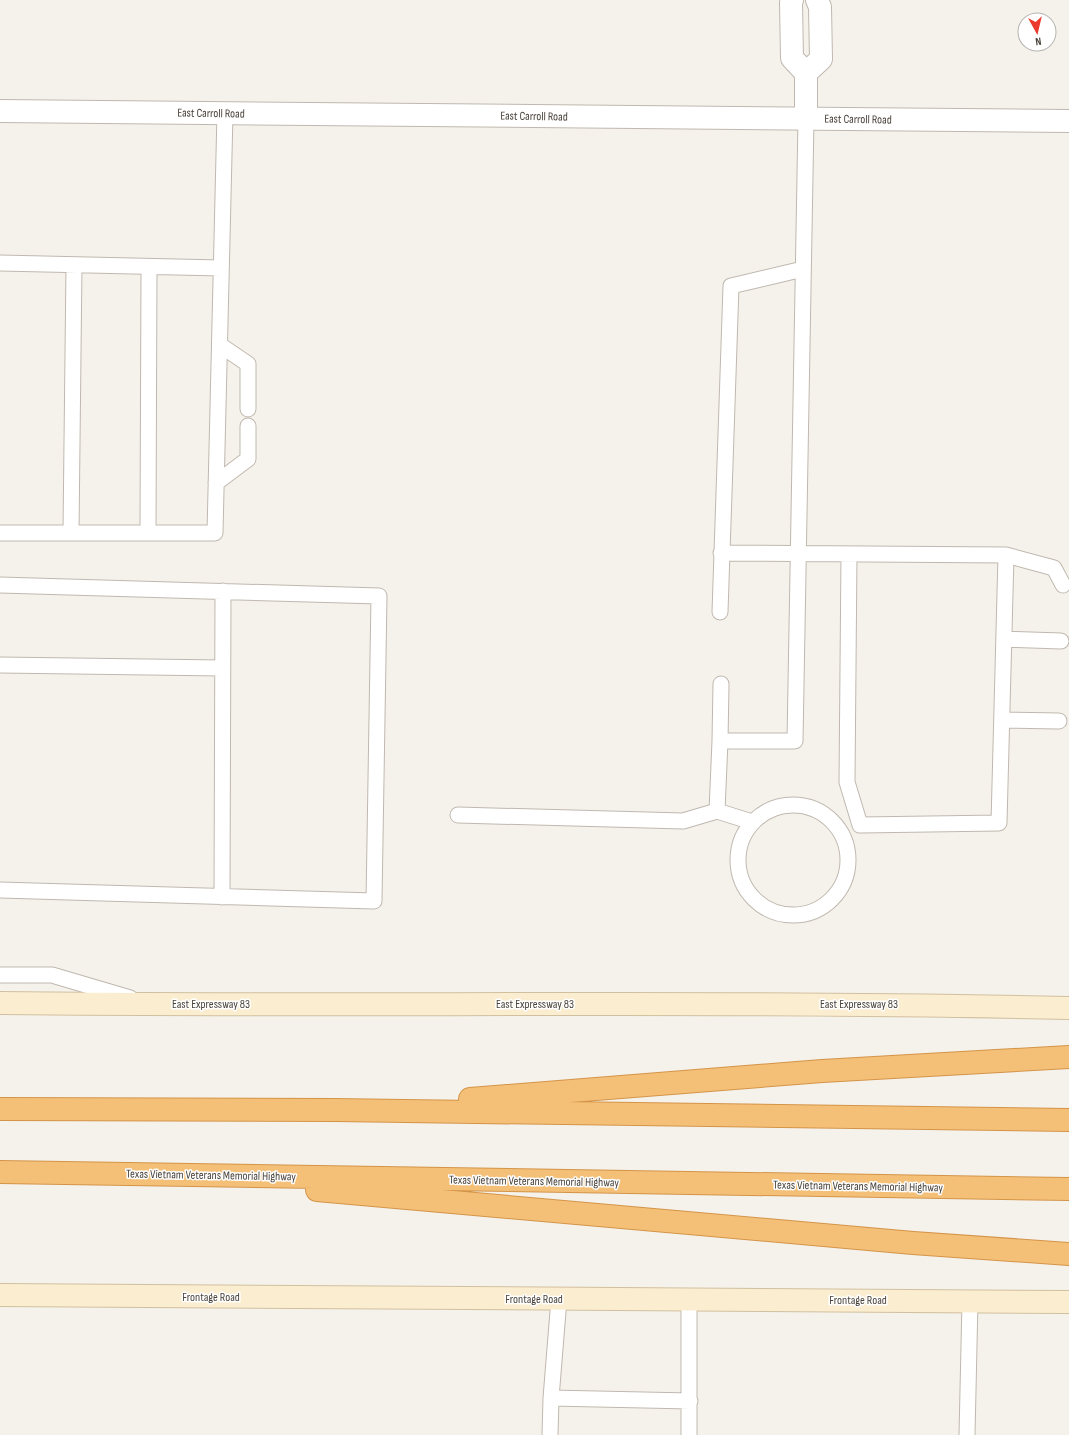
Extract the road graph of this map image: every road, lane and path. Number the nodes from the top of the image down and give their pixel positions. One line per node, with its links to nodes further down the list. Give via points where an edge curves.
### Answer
1 (792, 0): 3 (street)
2 (817, 0): 4 (street, via 820,7)
3 (792, 39): 4 (street); 5 (street, via 792,58)
4 (821, 39): 5 (street, via 821,59)
5 (806, 74): 8 (street)
6 (0, 111): 7 (street, East Carroll Road)
7 (225, 113): 8 (street, East Carroll Road); 13 (lane)
8 (806, 119): 9 (street, East Carroll Road); 14 (lane)
9 (1069, 121)
10 (0, 264): 11 (lane)
11 (74, 265): 12 (lane); 19 (lane)
12 (149, 267): 13 (lane); 21 (lane)
13 (221, 268): 15 (lane)
14 (803, 269): 22 (lane, via 731,286); 23 (lane)
15 (220, 345): 16 (lane, via 248,364); 18 (lane)
16 (248, 409)
17 (248, 426): 18 (lane, via 248,459)
18 (216, 483): 21 (lane, via 215,533)
19 (71, 532): 20 (lane); 21 (lane)
20 (0, 533)
21 (148, 533)
22 (721, 553): 23 (lane); 29 (lane)
23 (798, 554): 24 (lane); 37 (lane, via 795,742)
24 (849, 554): 25 (lane); 41 (lane, via 847,782)
25 (1006, 555): 27 (lane, via 1054,568); 30 (lane)
26 (0, 585): 28 (lane)
27 (1063, 585)
28 (223, 591): 33 (lane); 44 (lane, via 378,596 374,901)
29 (720, 612)
30 (1004, 639): 31 (lane); 35 (lane)
31 (1061, 641)
32 (0, 665): 33 (lane)
33 (222, 668): 44 (lane)
34 (721, 684): 37 (lane)
35 (1002, 720): 36 (lane); 41 (lane, via 999,823)
36 (1059, 721)
37 (720, 741): 38 (lane)
38 (717, 811): 39 (lane, via 683,821); 40 (lane)
39 (458, 815)
40 (752, 822): 42 (lane, via 766,811 783,805 801,805 819,811 833,821); 42 (lane, via 742,838 738,856 740,875 747,891 761,905 777,913 796,915 813,911 829,902 841,888 847,871 848,853)
41 (860, 825): 42 (lane)
42 (842, 834)
43 (0, 890): 44 (lane)
44 (222, 897)
45 (0, 975): 47 (lane, via 52,975)
46 (0, 1003): 47 (main road, East Expressway 83)
47 (150, 1004): 48 (main road, East Expressway 83, via 876,1004)
48 (1069, 1008)
49 (1069, 1057): 51 (highway, via 822,1071)
50 (0, 1109): 51 (highway)
51 (335, 1110): 52 (highway)
52 (1069, 1120)
53 (0, 1172): 54 (highway, Texas Vietnam Veterans Memorial Highway)
54 (129, 1174): 55 (highway, Texas Vietnam Veterans Memorial Highway); 56 (highway, via 913,1243)
55 (1069, 1189)
56 (1069, 1254)
57 (0, 1295): 58 (main road, Frontage Road)
58 (559, 1299): 59 (main road, Frontage Road); 62 (lane)
59 (689, 1299): 60 (main road, Frontage Road); 63 (lane)
60 (970, 1301): 61 (main road, Frontage Road); 66 (lane)
61 (1069, 1302)
62 (551, 1398): 63 (lane); 64 (lane)
63 (690, 1401): 65 (lane)
64 (550, 1435)
65 (689, 1435)
66 (967, 1435)

